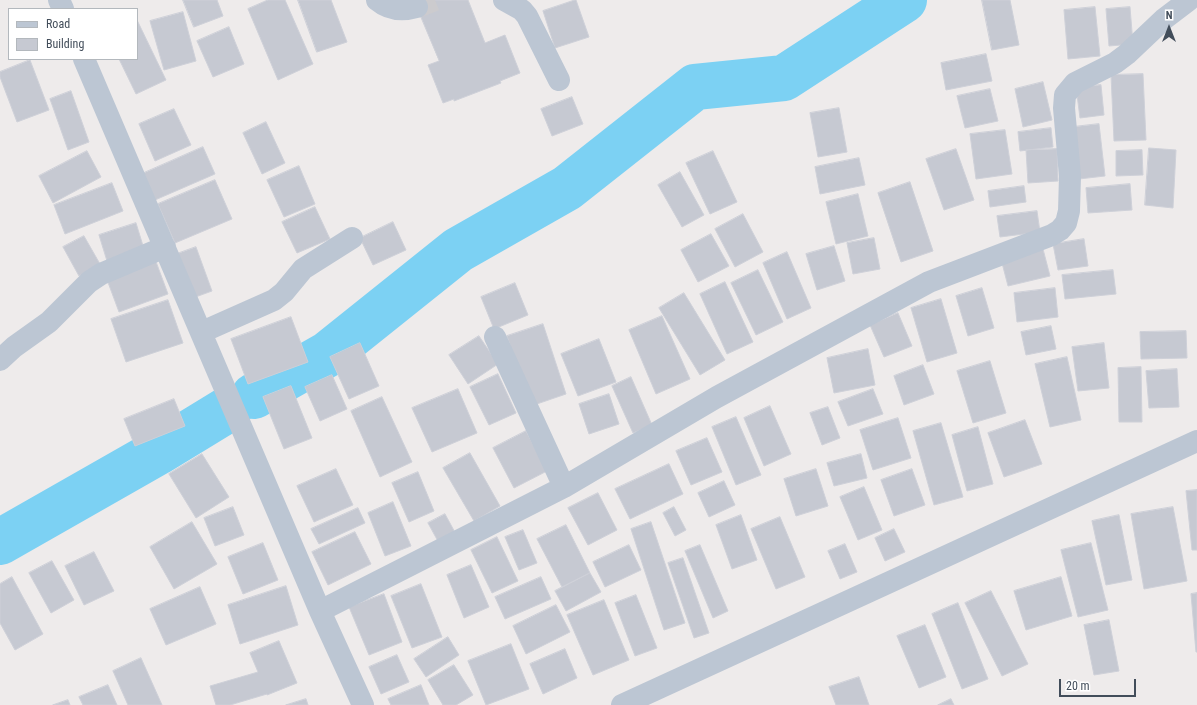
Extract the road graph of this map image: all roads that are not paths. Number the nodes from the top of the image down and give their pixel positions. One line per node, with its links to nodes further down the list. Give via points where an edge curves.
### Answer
1 (377, 0): 4 (street, via 399,10)
2 (504, 0): 6 (street, via 528,16)
3 (1189, 0): 13 (street, via 1164,19 1127,54 1115,63 1075,82 1065,95 1070,176 1069,211 1066,223 1060,230 929,282 717,397)
4 (417, 7)
5 (84, 60): 8 (street)
6 (559, 80)
7 (352, 238): 9 (street, via 303,269 274,300)
8 (165, 247): 9 (street); 11 (street, via 101,274 89,282 49,322)
9 (202, 332): 14 (street)
10 (495, 337): 13 (street)
11 (0, 360)
12 (1197, 441): 16 (street)
13 (564, 487): 14 (street)
14 (320, 611): 15 (street)
15 (363, 705)
16 (622, 705)

